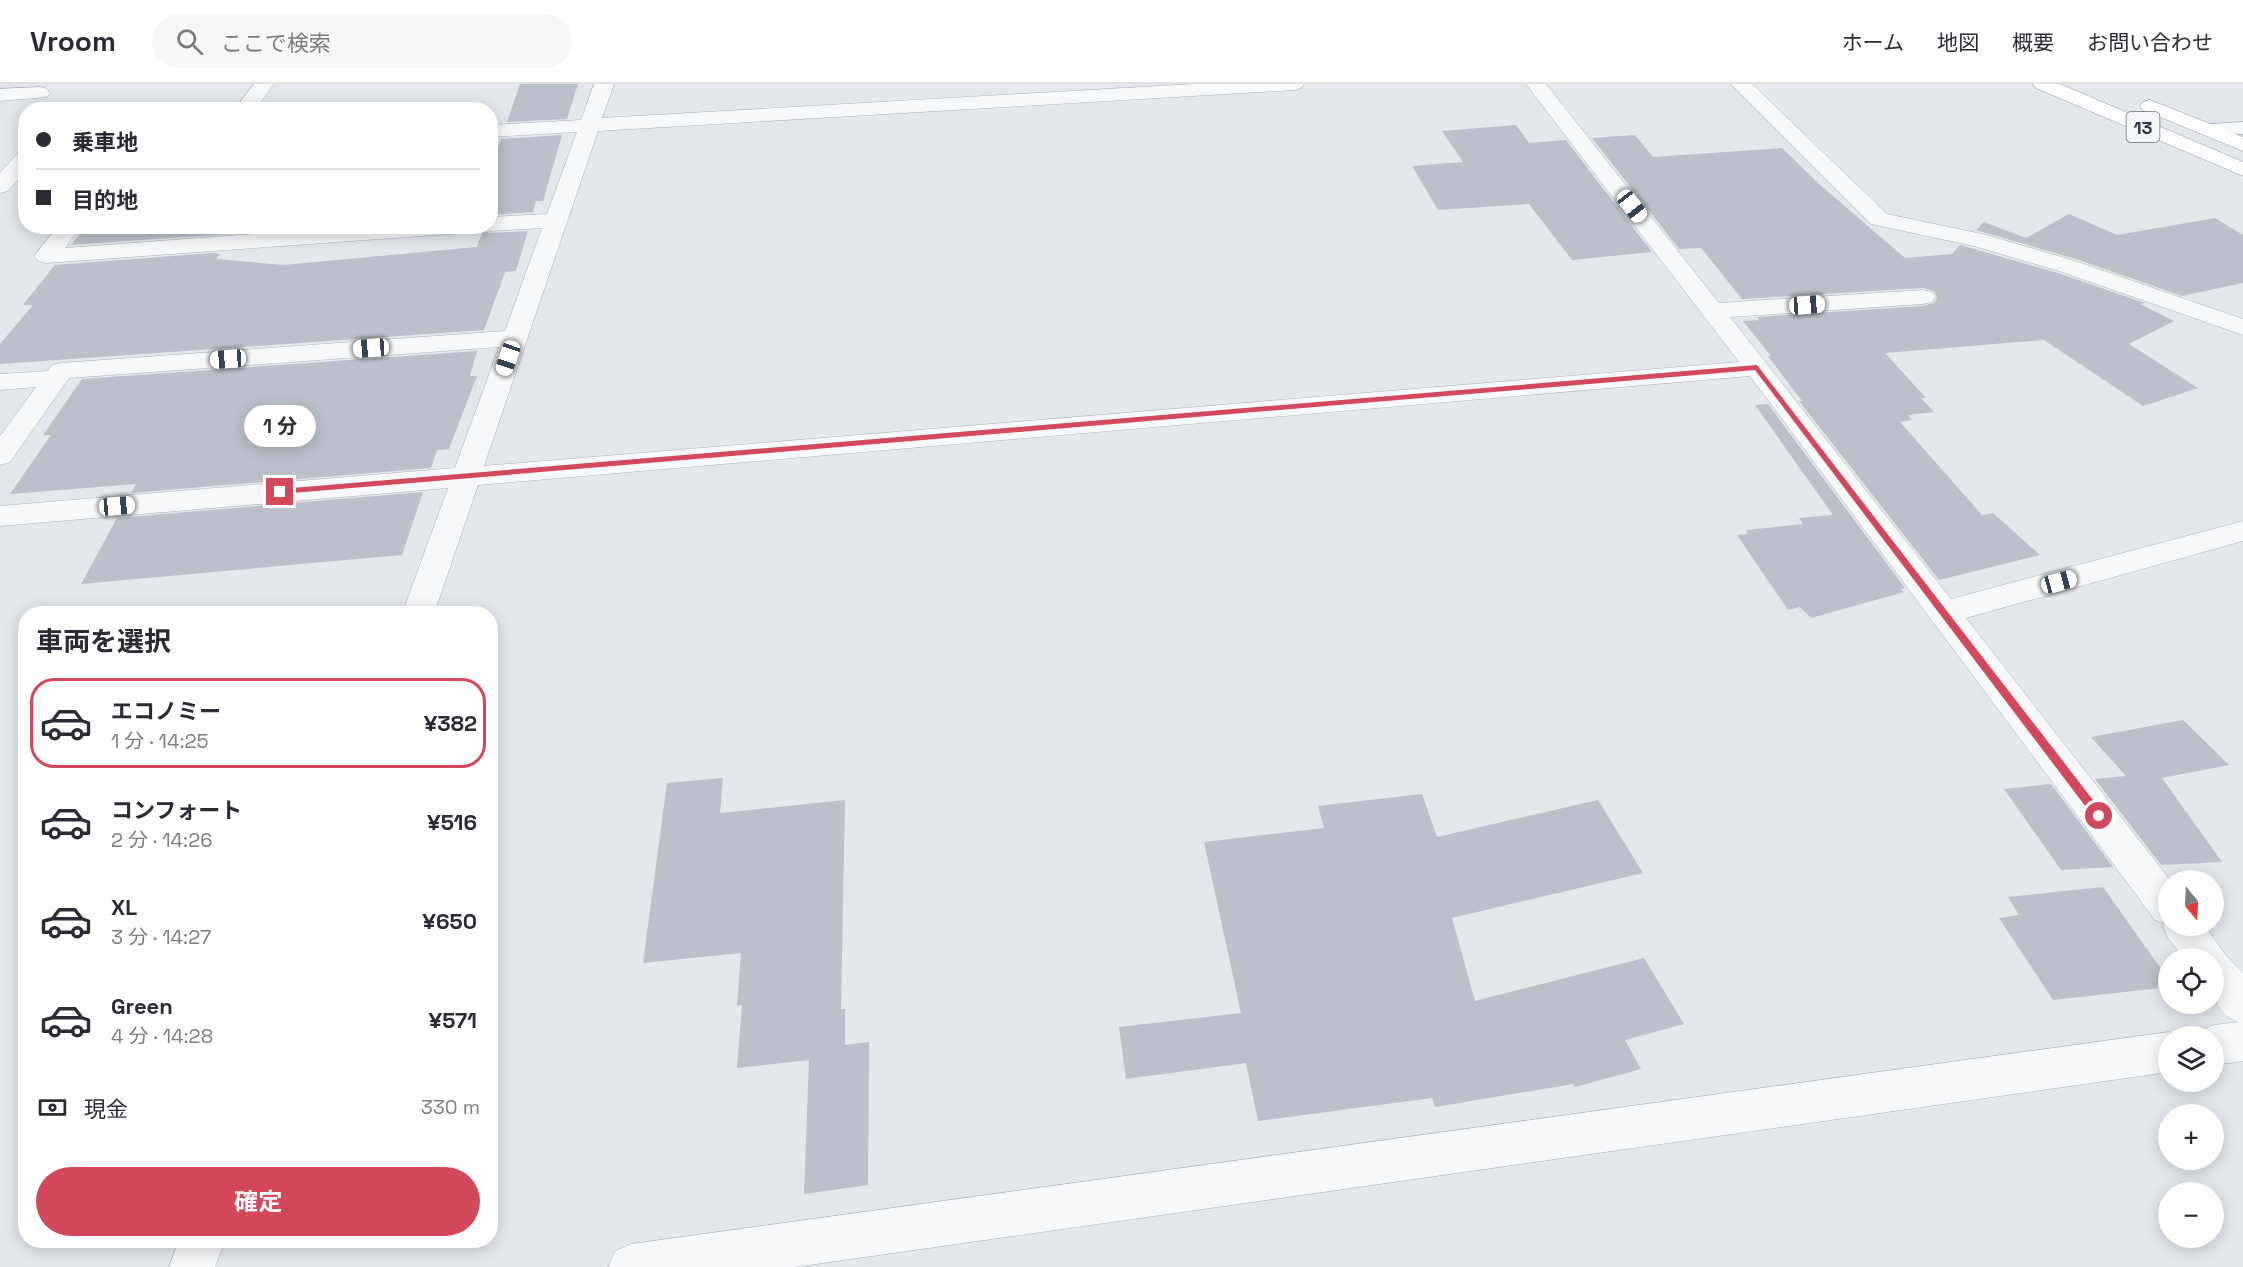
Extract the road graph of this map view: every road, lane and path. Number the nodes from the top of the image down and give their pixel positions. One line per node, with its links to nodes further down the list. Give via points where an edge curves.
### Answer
1 (264, 84): 10 (street)
2 (604, 84): 11 (street)
3 (1294, 84): 11 (street)
4 (1536, 84): 26 (street)
5 (1742, 84): 27 (street, via 1879,219 2001,247)
6 (2043, 84): 19 (highway, 13)
7 (40, 93): 8 (street)
8 (0, 95)
9 (2130, 97): 13 (highway, 13)
10 (250, 102)
11 (589, 125): 14 (street); 21 (street)
12 (2243, 128): 13 (street)
13 (2205, 129): 15 (highway, 13)
14 (498, 131)
15 (2243, 145)
16 (18, 159): 17 (street)
17 (0, 160)
18 (18, 167): 20 (street)
19 (2243, 170)
20 (0, 186)
21 (556, 220): 22 (street); 28 (street)
22 (498, 224)
23 (64, 234): 24 (street, via 46,256)
24 (352, 234)
25 (1923, 297): 26 (street)
26 (1713, 311): 29 (street)
27 (2243, 327)
28 (514, 338): 30 (street, via 61,371); 33 (street)
29 (1757, 368): 33 (street); 37 (street)
30 (56, 378): 31 (street); 32 (street)
31 (0, 382)
32 (0, 456)
33 (466, 475): 34 (street); 36 (street)
34 (0, 516)
35 (2243, 531): 37 (street)
36 (421, 606)
37 (1944, 613): 38 (street)
38 (2158, 894)
39 (2190, 936): 40 (street)
40 (2199, 948)
41 (2224, 980): 42 (street)
42 (2243, 1005)
43 (2243, 1041): 44 (street)
44 (2224, 1044)
45 (2158, 1054): 48 (street)
46 (199, 1248): 47 (street)
47 (192, 1267)
48 (631, 1267)

